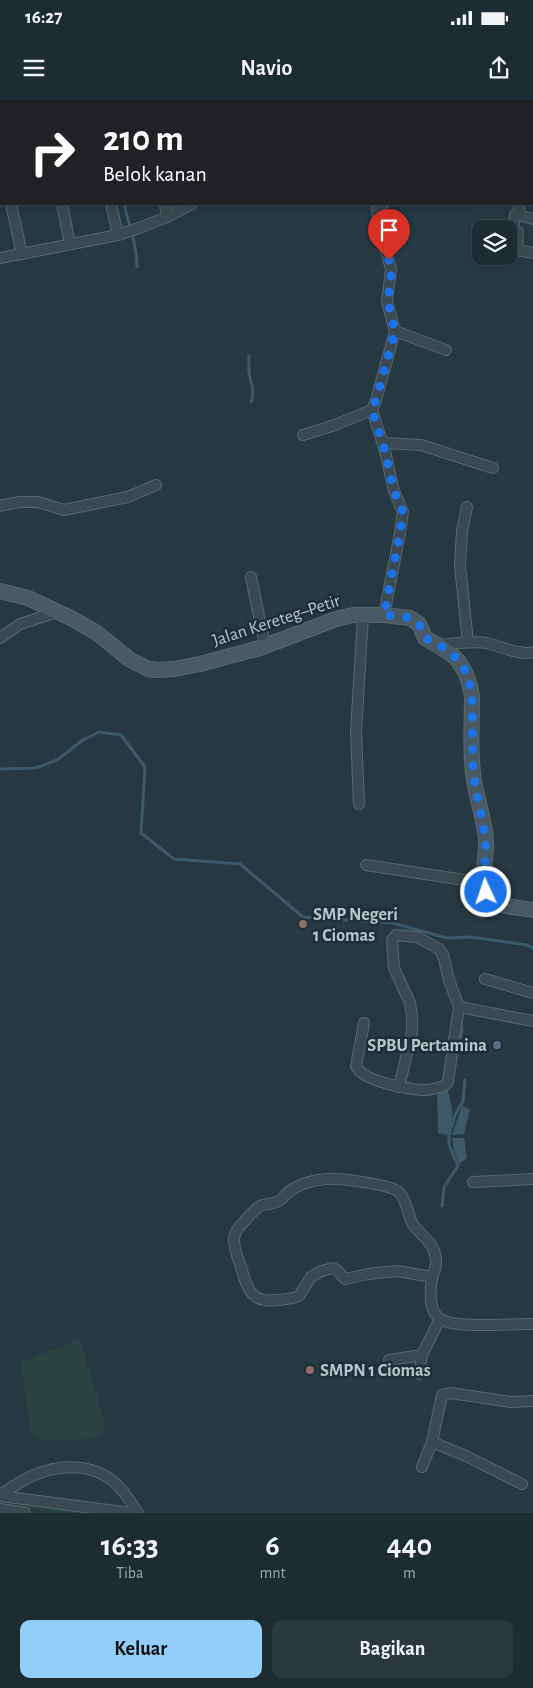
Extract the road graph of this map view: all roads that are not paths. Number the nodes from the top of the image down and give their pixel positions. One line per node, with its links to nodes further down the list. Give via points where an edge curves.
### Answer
1 (11, 205): 14 (street)
2 (62, 205): 12 (street)
3 (112, 205): 11 (street)
4 (164, 205): 9 (street)
5 (190, 205): 9 (street)
6 (381, 205): 16 (street, via 377,207 378,223 391,269 388,302)
7 (520, 205): 8 (street)
8 (518, 215): 10 (street); 13 (street, via 515,215 513,228 518,232 516,250)
9 (167, 217): 11 (street)
10 (533, 219)
11 (118, 235): 12 (street)
12 (70, 244): 14 (street)
13 (533, 253)
14 (22, 254): 15 (street)
15 (0, 258)
16 (395, 331): 17 (street); 18 (street)
17 (446, 350)
18 (372, 410): 19 (street); 20 (street)
19 (303, 435)
20 (383, 443): 21 (street, via 422,445); 29 (street, via 394,491 403,512)
21 (493, 468)
22 (156, 485): 23 (street, via 128,498 69,509 60,510 38,502)
23 (0, 506)
24 (467, 507): 31 (street, via 460,566)
25 (250, 576): 33 (street)
26 (0, 591): 27 (street, Jalan Kereteg–Petir, via 28,598)
27 (57, 612): 30 (street, via 20,624); 33 (street, Jalan Kereteg–Petir, via 85,625 129,659 148,669 174,669)
28 (363, 614): 29 (street, Jalan Kereteg–Petir); 33 (street, Jalan Kereteg–Petir, via 336,619); 35 (street, via 356,732)
29 (384, 615): 32 (street, Jalan Kereteg–Petir, via 415,620 425,638)
30 (0, 638)
31 (468, 642): 32 (street); 34 (street)
32 (440, 645): 37 (street, Jalan Kereteg–Petir, via 464,668 470,685 473,772 486,842)
33 (265, 646)
34 (533, 652)
35 (359, 804)
36 (366, 865): 37 (street)
37 (484, 883): 38 (street, via 489,897 496,902)
38 (533, 910)
39 (485, 979): 40 (street)
40 (533, 993)
41 (459, 1007): 42 (street); 44 (street, via 446,1085 424,1090); 44 (street, via 439,949 417,937 393,937 394,968 412,1016 412,1032)
42 (533, 1021)
43 (364, 1023): 44 (street, via 357,1069 362,1074)
44 (399, 1087)
45 (533, 1179): 46 (street)
46 (473, 1182)
47 (432, 1277): 47 (street, via 436,1262 432,1245 414,1225 403,1197 385,1186 338,1179 312,1181 289,1191 277,1202 258,1208 234,1236 245,1281 260,1300 295,1298 302,1293 311,1277 332,1268 345,1279 397,1271); 48 (street, via 432,1306)
48 (440, 1319): 49 (street, via 471,1325); 50 (street)
49 (533, 1324)
50 (422, 1354): 51 (street); 52 (street)
51 (390, 1360)
52 (418, 1374)
53 (533, 1401): 54 (street, via 511,1402 445,1393 441,1398)
54 (432, 1442): 55 (street); 56 (street)
55 (422, 1467)
56 (522, 1484)
57 (0, 1495): 60 (street); 61 (street, via 32,1475 75,1466 94,1471 119,1486)
58 (0, 1509): 59 (street)
59 (25, 1513)
60 (131, 1513)
61 (138, 1513)

